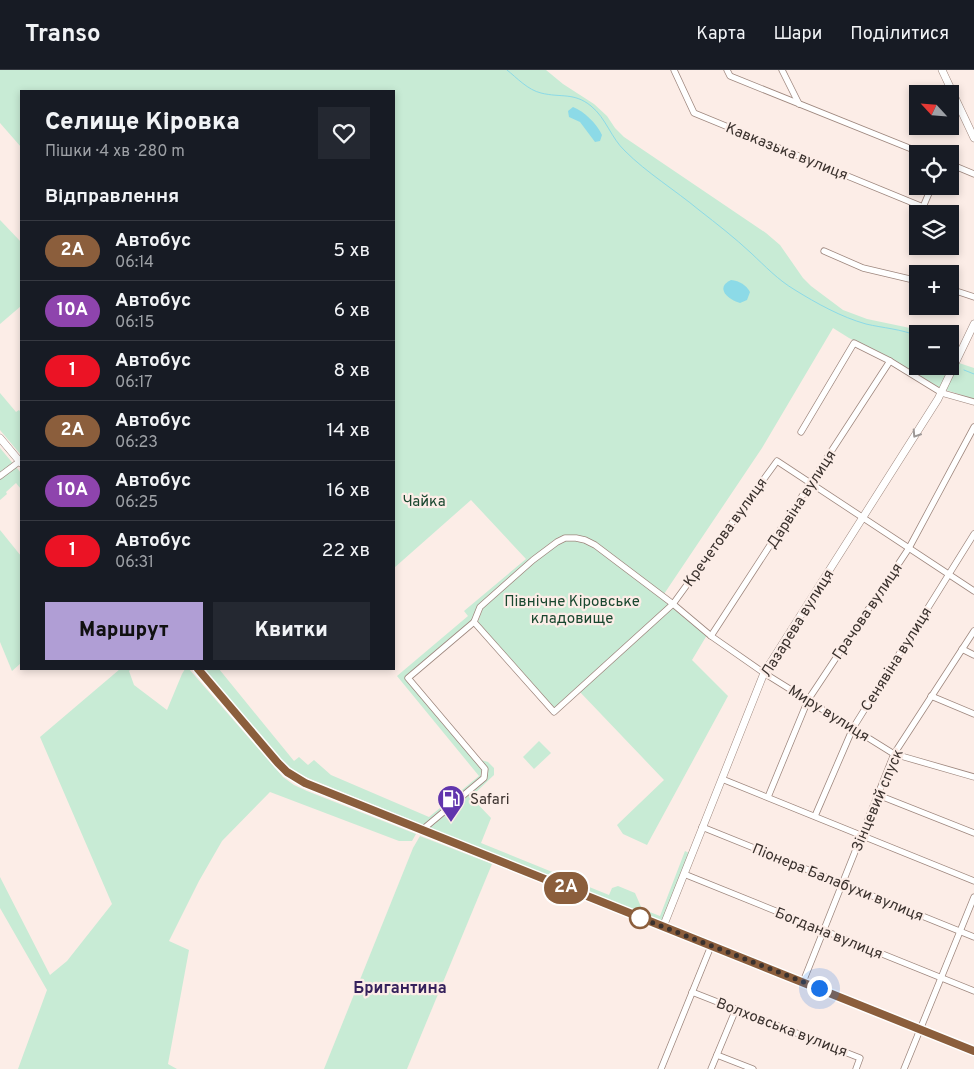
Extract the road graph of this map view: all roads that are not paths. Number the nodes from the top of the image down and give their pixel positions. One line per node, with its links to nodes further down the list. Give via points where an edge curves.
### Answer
1 (674, 70): 10 (street, Кавказька вулиця, via 694,113 923,207)
2 (727, 70): 5 (street, via 730,76)
3 (782, 70): 5 (street)
4 (942, 70): 6 (street)
5 (798, 104): 7 (street)
6 (974, 138)
7 (909, 148)
8 (959, 168): 9 (street)
9 (974, 174)
10 (928, 195)
11 (824, 251): 12 (street, via 863,268)
12 (909, 279)
13 (959, 292): 14 (street)
14 (974, 296)
15 (974, 324): 17 (street, Лазарева вулиця)
16 (890, 361): 17 (street); 20 (street, via 854,343); 25 (street, Дарвіна вулиця)
17 (942, 393): 18 (street); 26 (street, Лазарева вулиця, one-way to 26)
18 (974, 402)
19 (974, 428): 28 (street, Грачова вулиця)
20 (801, 432)
21 (0, 438): 22 (street)
22 (20, 461)
23 (20, 463): 24 (street)
24 (0, 476)
25 (811, 483): 26 (street); 31 (street, Кречетова вулиця, via 777,461); 34 (street, Дарвіна вулиця)
26 (863, 518): 28 (street); 38 (street, Лазарева вулиця)
27 (974, 534): 29 (street, Сенявіна вулиця)
28 (909, 548): 29 (street); 40 (street, Грачова вулиця)
29 (950, 575): 30 (street); 42 (street, Сенявіна вулиця)
30 (974, 591)
31 (673, 604): 32 (street, Миру вулиця, via 595,545 581,539 565,538 544,550 480,607); 32 (street, Кречетова вулиця, via 554,712); 34 (street, Миру вулиця)
32 (474, 622): 50 (street, Миру вулиця, via 408,678 485,769 484,778)
33 (974, 631): 35 (street, Зінцевий спуск)
34 (711, 636): 38 (street, Миру вулиця)
35 (962, 649): 36 (street); 39 (street, Зінцевий спуск)
36 (974, 655)
37 (199, 670): 50 (street, via 287,772 305,783)
38 (764, 672): 40 (street, Миру вулиця); 45 (street, Лазарева вулиця)
39 (932, 696): 41 (street); 43 (street, Зінцевий спуск)
40 (808, 700): 42 (street, Миру вулиця); 47 (street, Грачова вулиця)
41 (974, 714)
42 (853, 728): 43 (street, Миру вулиця); 48 (street, Сенявіна вулиця)
43 (894, 754): 44 (street, Миру вулиця); 46 (street, Зінцевий спуск)
44 (974, 777)
45 (722, 779): 47 (street); 49 (street, Лазарева вулиця)
46 (878, 795): 51 (street); 52 (street, Зінцевий спуск)
47 (768, 797): 48 (street)
48 (815, 816): 52 (street)
49 (702, 827): 53 (street, Лазарева вулиця); 55 (street, Піонера Балабухи вулиця)
50 (422, 830): 57 (street)
51 (974, 833)
52 (862, 835): 54 (street); 55 (street, Зінцевий спуск)
53 (684, 874): 57 (street, Лазарева вулиця); 58 (street, Богдана вулиця)
54 (974, 881)
55 (842, 884): 58 (street, Зінцевий спуск); 59 (street, Піонера Балабухи вулиця)
56 (974, 897): 59 (street)
57 (663, 927): 61 (street)
58 (824, 930): 62 (street, Богдана вулиця); 63 (street, Зінцевий спуск)
59 (960, 932): 60 (street, Піонера Балабухи вулиця); 62 (street)
60 (974, 937)
61 (711, 946): 63 (street); 65 (street)
62 (941, 978): 64 (street, Богдана вулиця); 67 (street)
63 (803, 982): 67 (street)
64 (974, 991)
65 (692, 992): 66 (street, Волховська вулиця); 70 (street)
66 (736, 1009): 69 (street); 73 (street, Волховська вулиця, via 860,1058)
67 (920, 1029): 68 (street); 74 (street)
68 (974, 1050)
69 (717, 1055): 71 (street); 72 (street)
70 (661, 1069)
71 (711, 1069)
72 (753, 1069)
73 (856, 1069)
74 (904, 1069)

